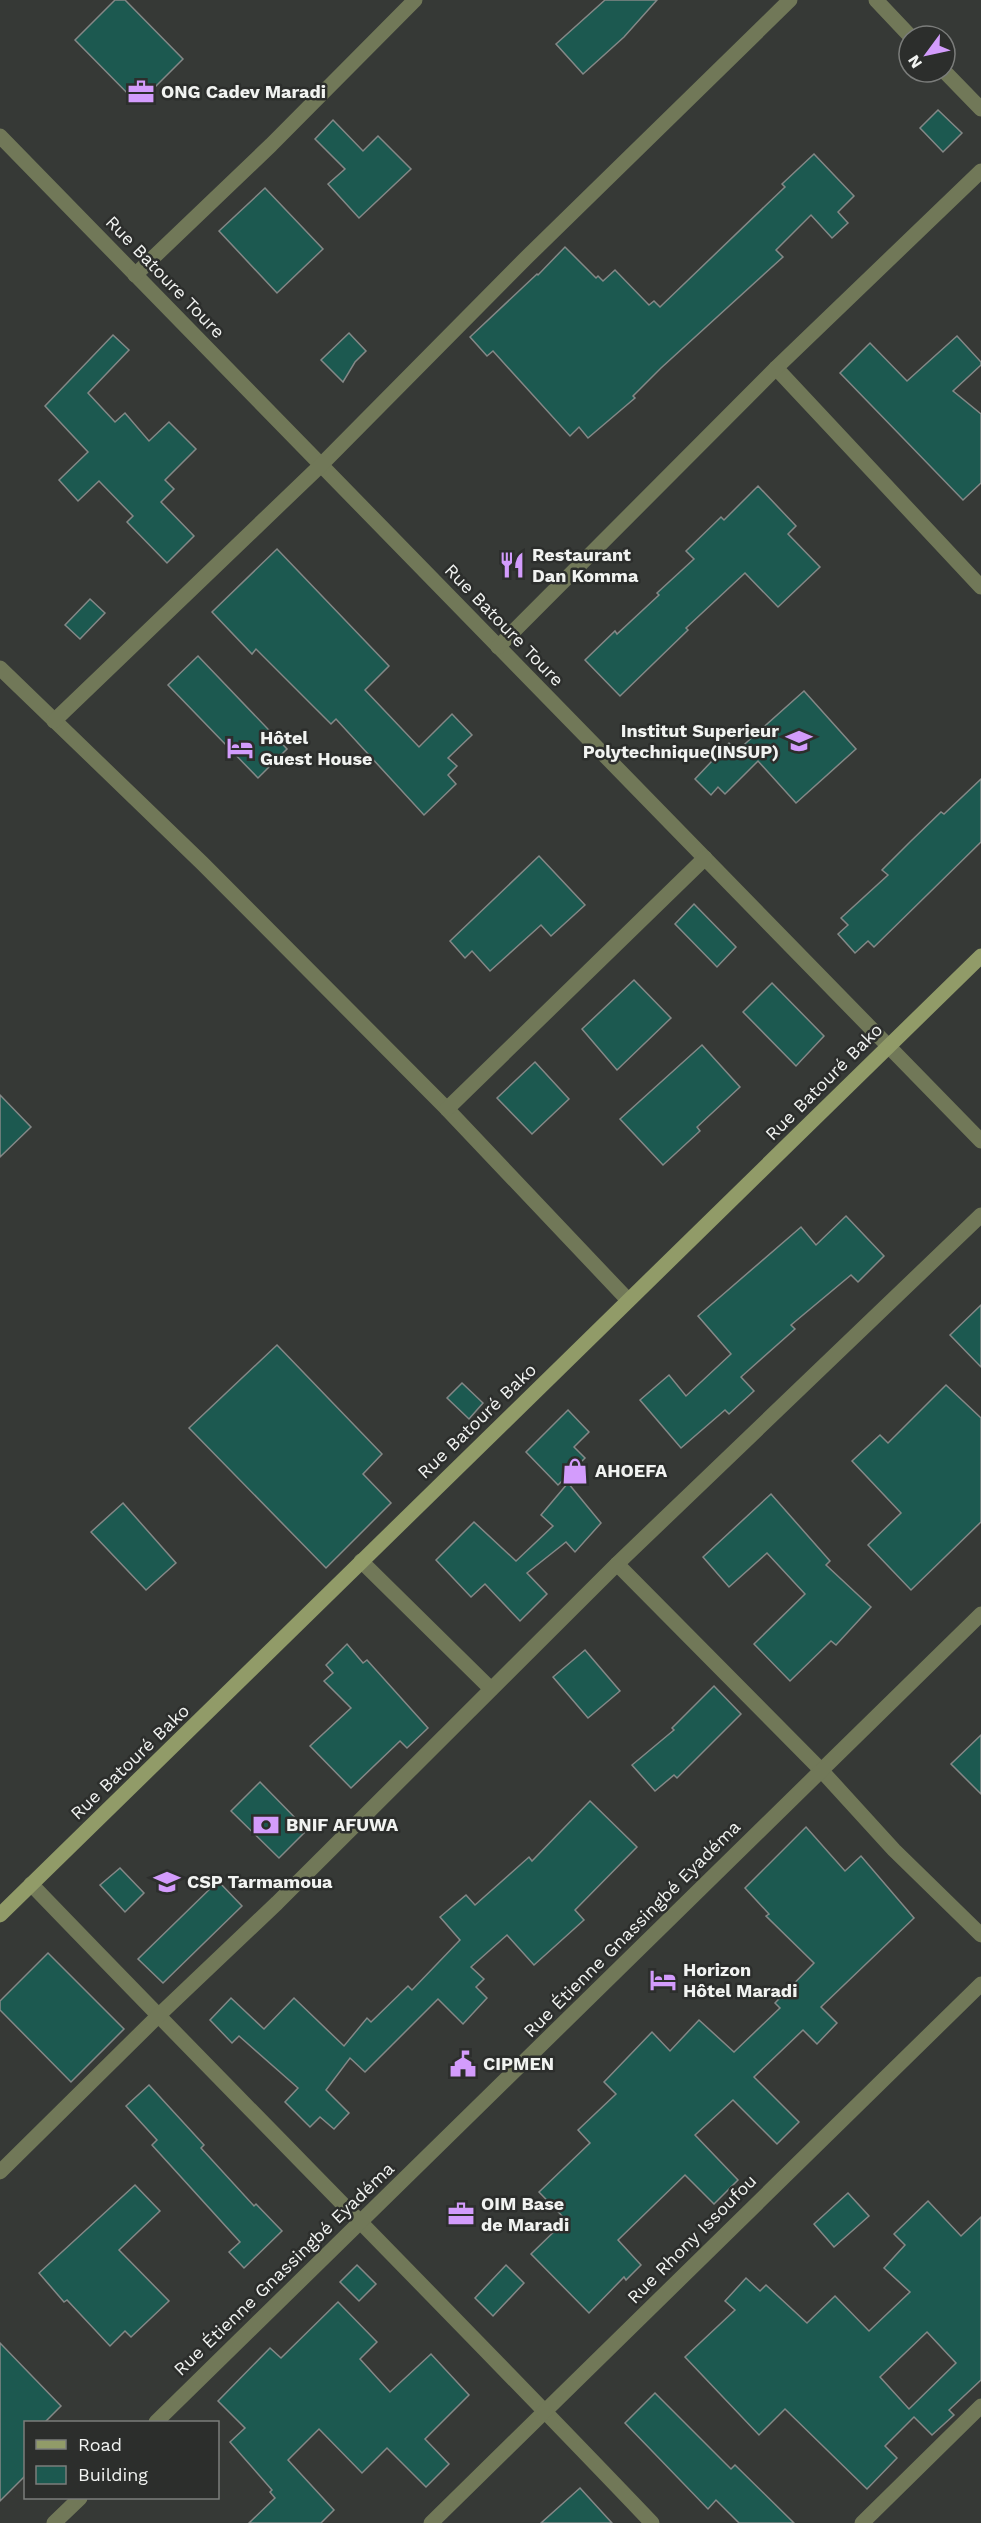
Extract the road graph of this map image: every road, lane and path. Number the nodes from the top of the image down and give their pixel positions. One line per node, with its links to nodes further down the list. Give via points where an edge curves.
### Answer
1 (790, 0): 11 (street)
2 (876, 0): 4 (street)
3 (412, 1): 9 (street, via 271,145)
4 (899, 24)
5 (956, 84): 6 (street)
6 (981, 110)
7 (0, 136): 9 (street, Rue Batoure Toure)
8 (981, 171): 10 (street)
9 (135, 275): 11 (street, Rue Batoure Toure)
10 (776, 368): 12 (street); 13 (street)
11 (321, 465): 13 (street, Rue Batoure Toure); 15 (street)
12 (981, 587)
13 (498, 647): 16 (street, Rue Batoure Toure)
14 (0, 668): 15 (street)
15 (54, 721): 19 (street)
16 (705, 858): 18 (street, Rue Batoure Toure); 19 (street)
17 (981, 956): 18 (main road, Rue Batouré Bako)
18 (888, 1046): 20 (street, Rue Batoure Toure); 22 (main road, Rue Batouré Bako)
19 (447, 1109): 22 (street)
20 (981, 1141)
21 (981, 1215): 24 (street)
22 (628, 1300): 23 (main road, Rue Batouré Bako)
23 (362, 1561): 26 (street); 28 (main road, Rue Batouré Bako)
24 (617, 1564): 26 (street); 27 (street)
25 (981, 1614): 27 (street, Rue Étienne Gnassingbé Eyadéma)
26 (491, 1689): 32 (street)
27 (821, 1770): 30 (street, via 894,1850); 34 (street, Rue Étienne Gnassingbé Eyadéma)
28 (31, 1884): 29 (main road, Rue Batouré Bako); 32 (street)
29 (0, 1915)
30 (981, 1935)
31 (981, 1984): 36 (street, Rue Rhony Issoufou)
32 (158, 2016): 33 (street); 34 (street)
33 (0, 2172)
34 (360, 2220): 36 (street); 37 (street, Rue Étienne Gnassingbé Eyadéma)
35 (981, 2406): 42 (street)
36 (545, 2411): 40 (street, Rue Rhony Issoufou); 41 (street)
37 (157, 2421)
38 (79, 2499): 39 (street)
39 (54, 2523)
40 (431, 2523)
41 (652, 2523)
42 (862, 2523)

